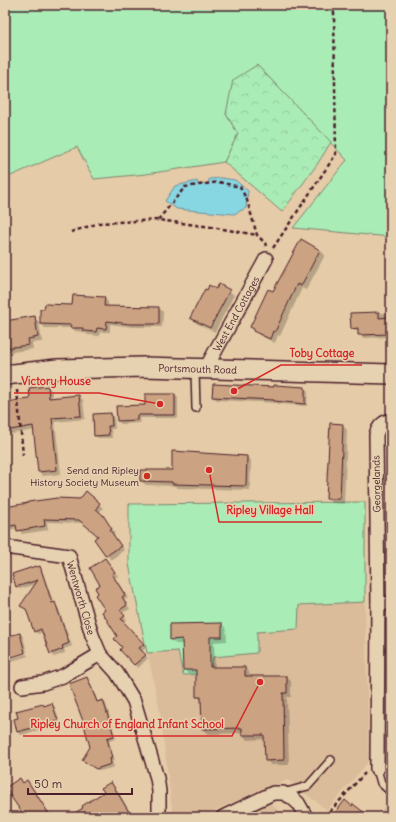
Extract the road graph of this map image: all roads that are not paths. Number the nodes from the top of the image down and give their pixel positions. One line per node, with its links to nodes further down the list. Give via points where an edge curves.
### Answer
1 (267, 258): 2 (street, West End Cottages)
2 (201, 368): 3 (main road, Portsmouth Road); 4 (main road, Portsmouth Road, via 81,367 58,369); 5 (lane)
3 (391, 374)
4 (11, 381)
5 (196, 408)
6 (390, 420): 9 (street, Georgelands, via 377,430 376,435)
7 (5, 547): 10 (street, Wentworth Close, via 69,556)
8 (391, 603): 9 (street)
9 (378, 604): 13 (street, Georgelands)
10 (100, 654): 11 (street, via 63,676 43,683); 16 (street, Wentworth Close, via 117,673 134,701 157,778)
11 (22, 686)
12 (331, 760): 15 (lane, via 308,786)
13 (377, 764): 14 (lane, via 381,783)
14 (391, 792)
15 (283, 793): 17 (street, via 273,793); 18 (street, via 298,803)
16 (158, 817)
17 (223, 817)
18 (306, 817)

